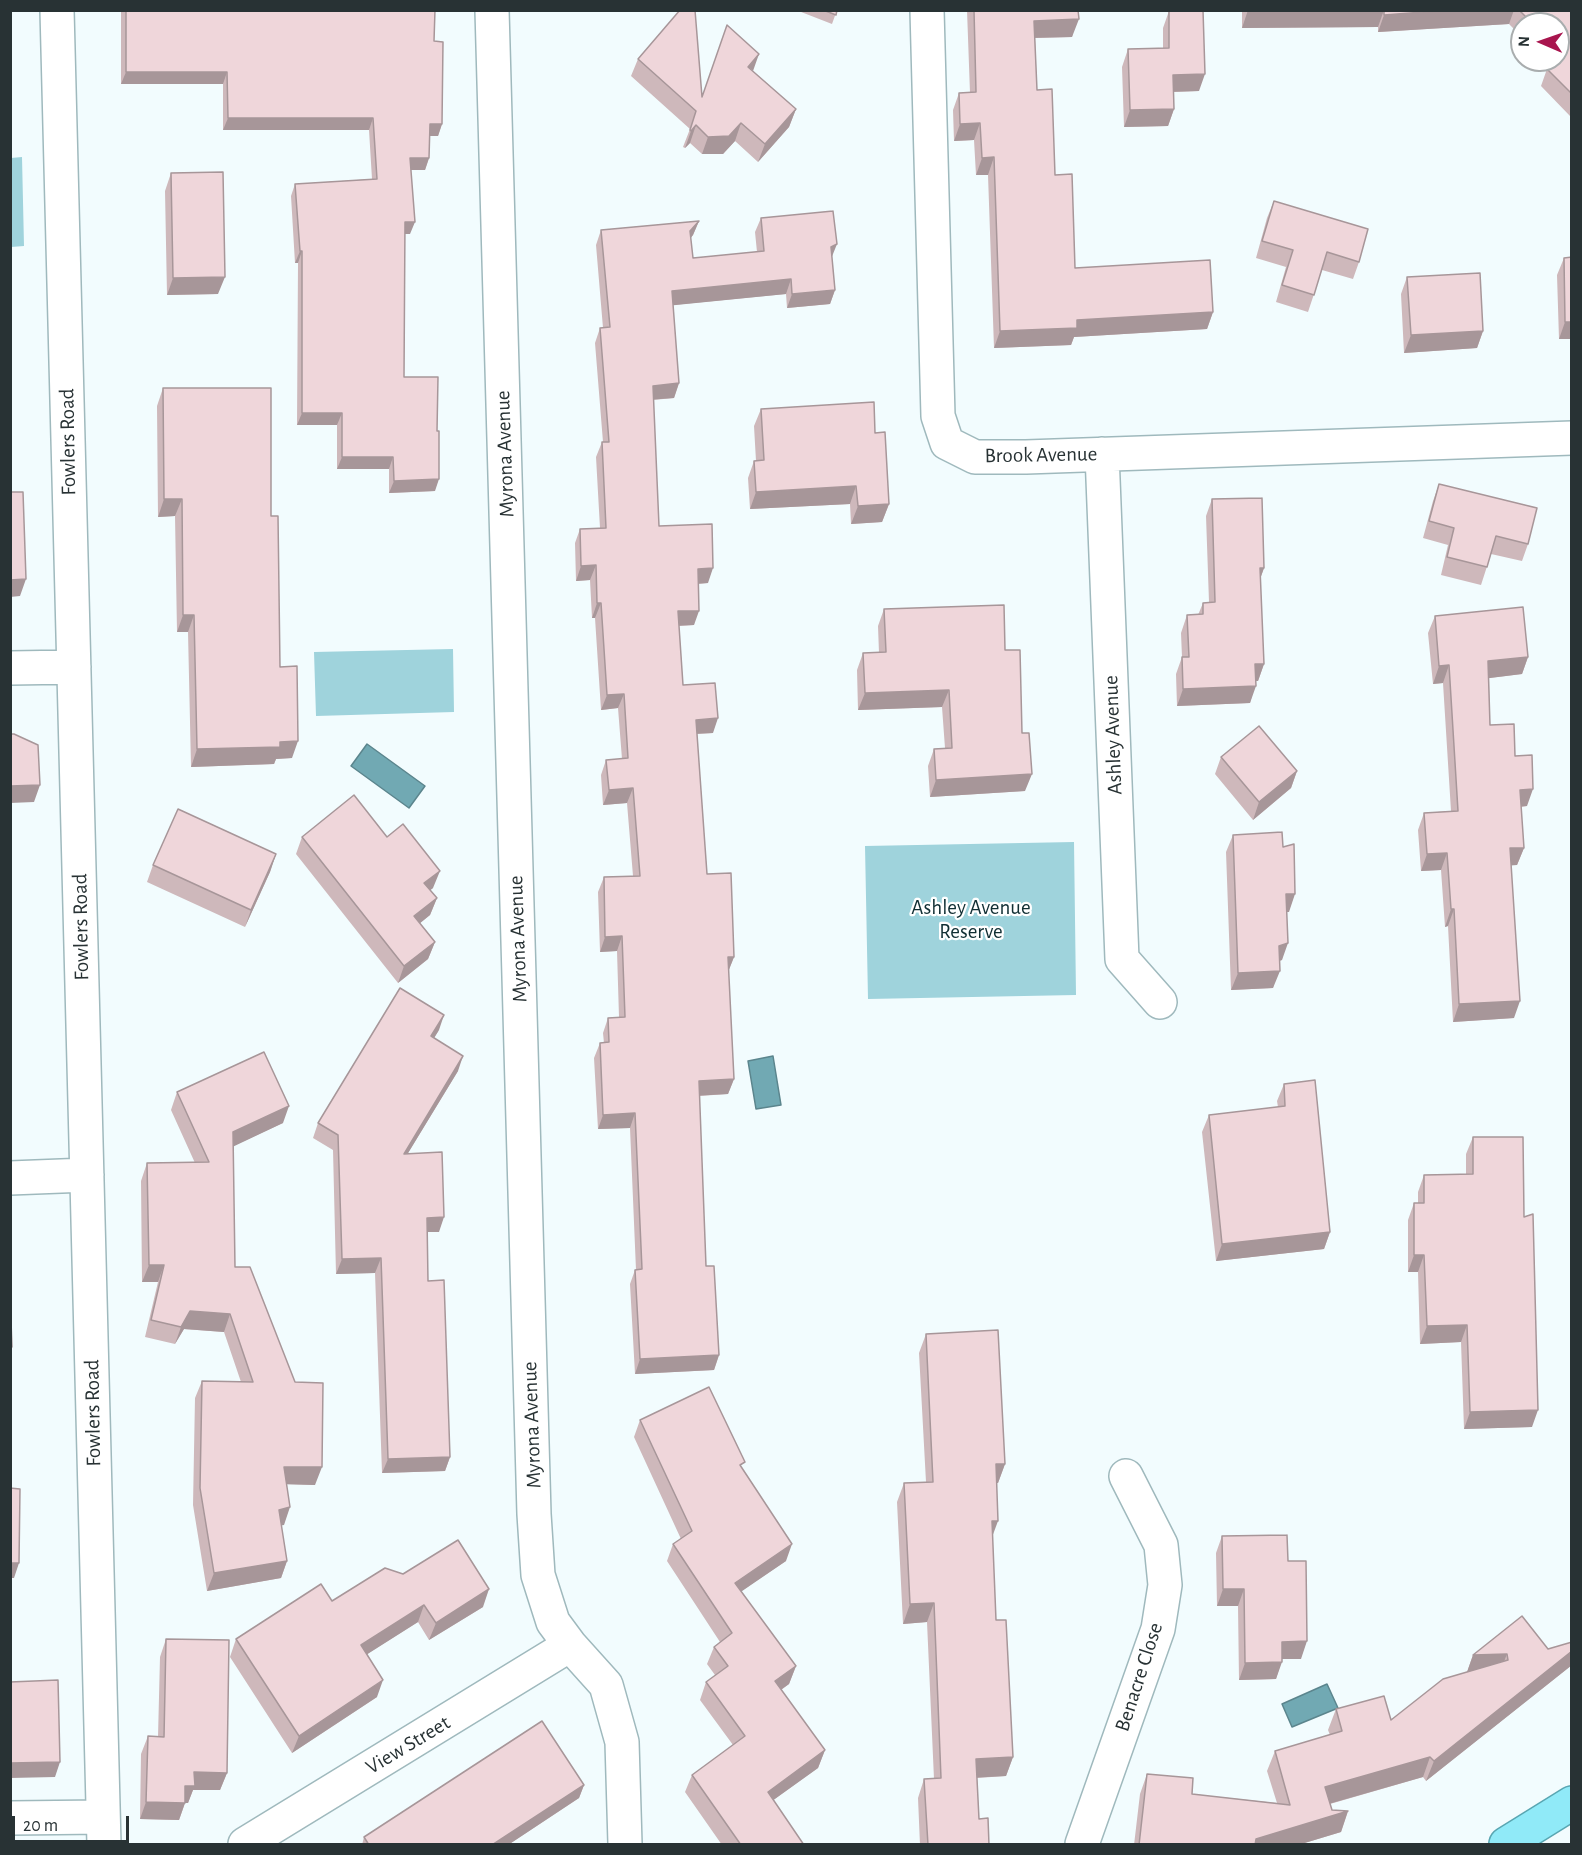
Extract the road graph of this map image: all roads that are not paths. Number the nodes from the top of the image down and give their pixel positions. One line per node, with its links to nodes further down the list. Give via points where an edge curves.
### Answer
1 (57, 10): 6 (street, Fowlers Road)
2 (492, 10): 12 (street, Myrona Avenue, via 534,1514 538,1575 553,1622)
3 (927, 10): 5 (street, Brook Avenue, via 938,416 947,443 975,457)
4 (1572, 438): 5 (street, Brook Avenue)
5 (1102, 454): 8 (street, Ashley Avenue, via 1122,958)
6 (74, 667): 7 (street); 9 (street, Fowlers Road)
7 (10, 668)
8 (1160, 1002)
9 (87, 1175): 10 (street); 15 (street, Fowlers Road)
10 (10, 1178)
11 (1126, 1476): 18 (street, Benacre Close, via 1161,1545 1165,1585 1158,1629)
12 (570, 1645): 16 (street, View Street); 17 (street, Myrona Avenue, via 606,1685 622,1742)
13 (1572, 1803): 19 (highway)
14 (10, 1818): 15 (street)
15 (103, 1831)
16 (245, 1845)
17 (625, 1845)
18 (1082, 1845)
19 (1506, 1845)

